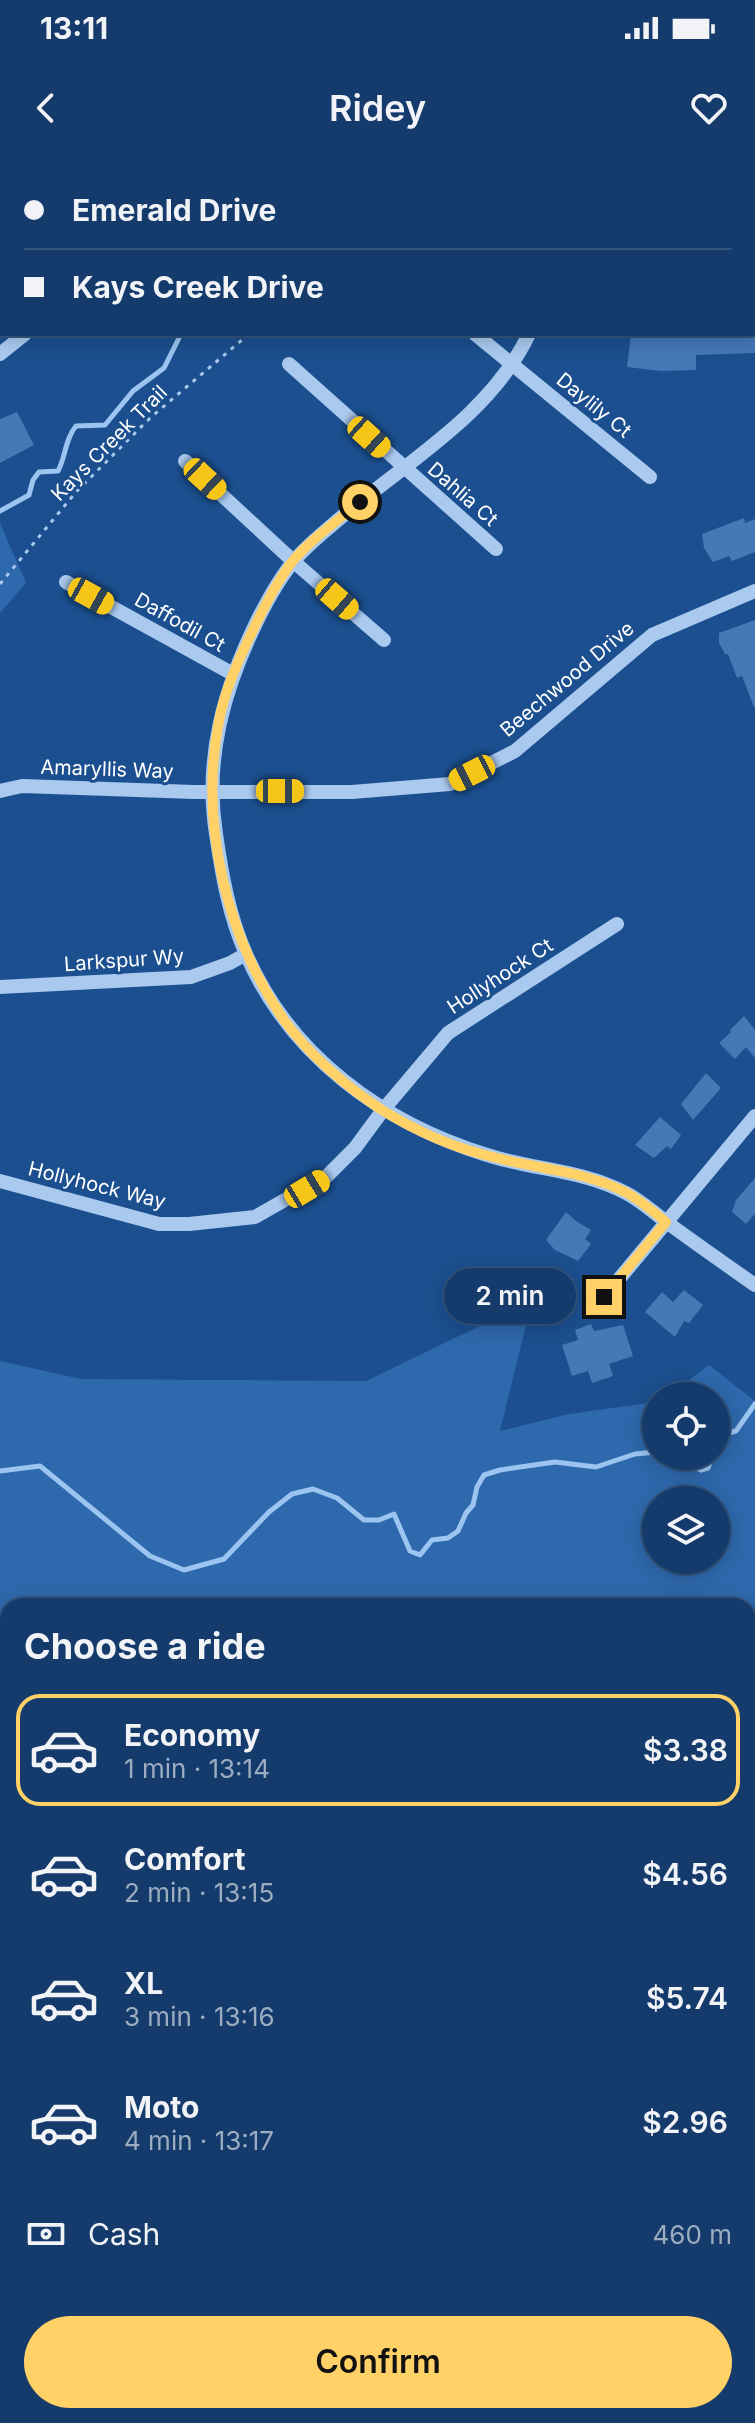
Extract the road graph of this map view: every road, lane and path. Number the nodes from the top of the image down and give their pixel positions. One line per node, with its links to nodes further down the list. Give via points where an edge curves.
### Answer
1 (22, 336): 5 (street)
2 (247, 336): 14 (path, Kays Creek Trail, via 150,418 76,492)
3 (477, 336): 7 (street, Daylily Ct)
4 (528, 336): 7 (street)
5 (0, 354)
6 (289, 364): 9 (street, Dahlia Ct)
7 (512, 365): 9 (street, via 456,426); 10 (street, Daylily Ct)
8 (185, 461): 12 (street)
9 (404, 468): 11 (street, Dahlia Ct); 12 (street)
10 (650, 477)
11 (496, 549)
12 (293, 561): 16 (street); 17 (street, via 264,606)
13 (66, 582): 17 (street, Daffodil Ct)
14 (0, 584)
15 (755, 591): 19 (street, Beechwood Drive, via 652,635 515,751 450,784 352,792)
16 (384, 640)
17 (233, 674): 19 (street, via 219,719)
18 (0, 791): 19 (street, Amaryllis Way, via 22,786)
19 (213, 792): 21 (street, via 221,870)
20 (617, 924): 23 (street, Hollyhock Ct, via 448,1033)
21 (246, 954): 22 (street, Larkspur Wy, via 191,977); 23 (street, via 286,1023 349,1086)
22 (0, 987)
23 (383, 1110): 25 (street, Hollyhock Way, via 327,1176 255,1217 159,1224); 26 (street, via 451,1144 574,1172 627,1194)
24 (755, 1116): 26 (street)
25 (0, 1181)
26 (666, 1222): 27 (street); 28 (street)
27 (755, 1285)
28 (604, 1297)

